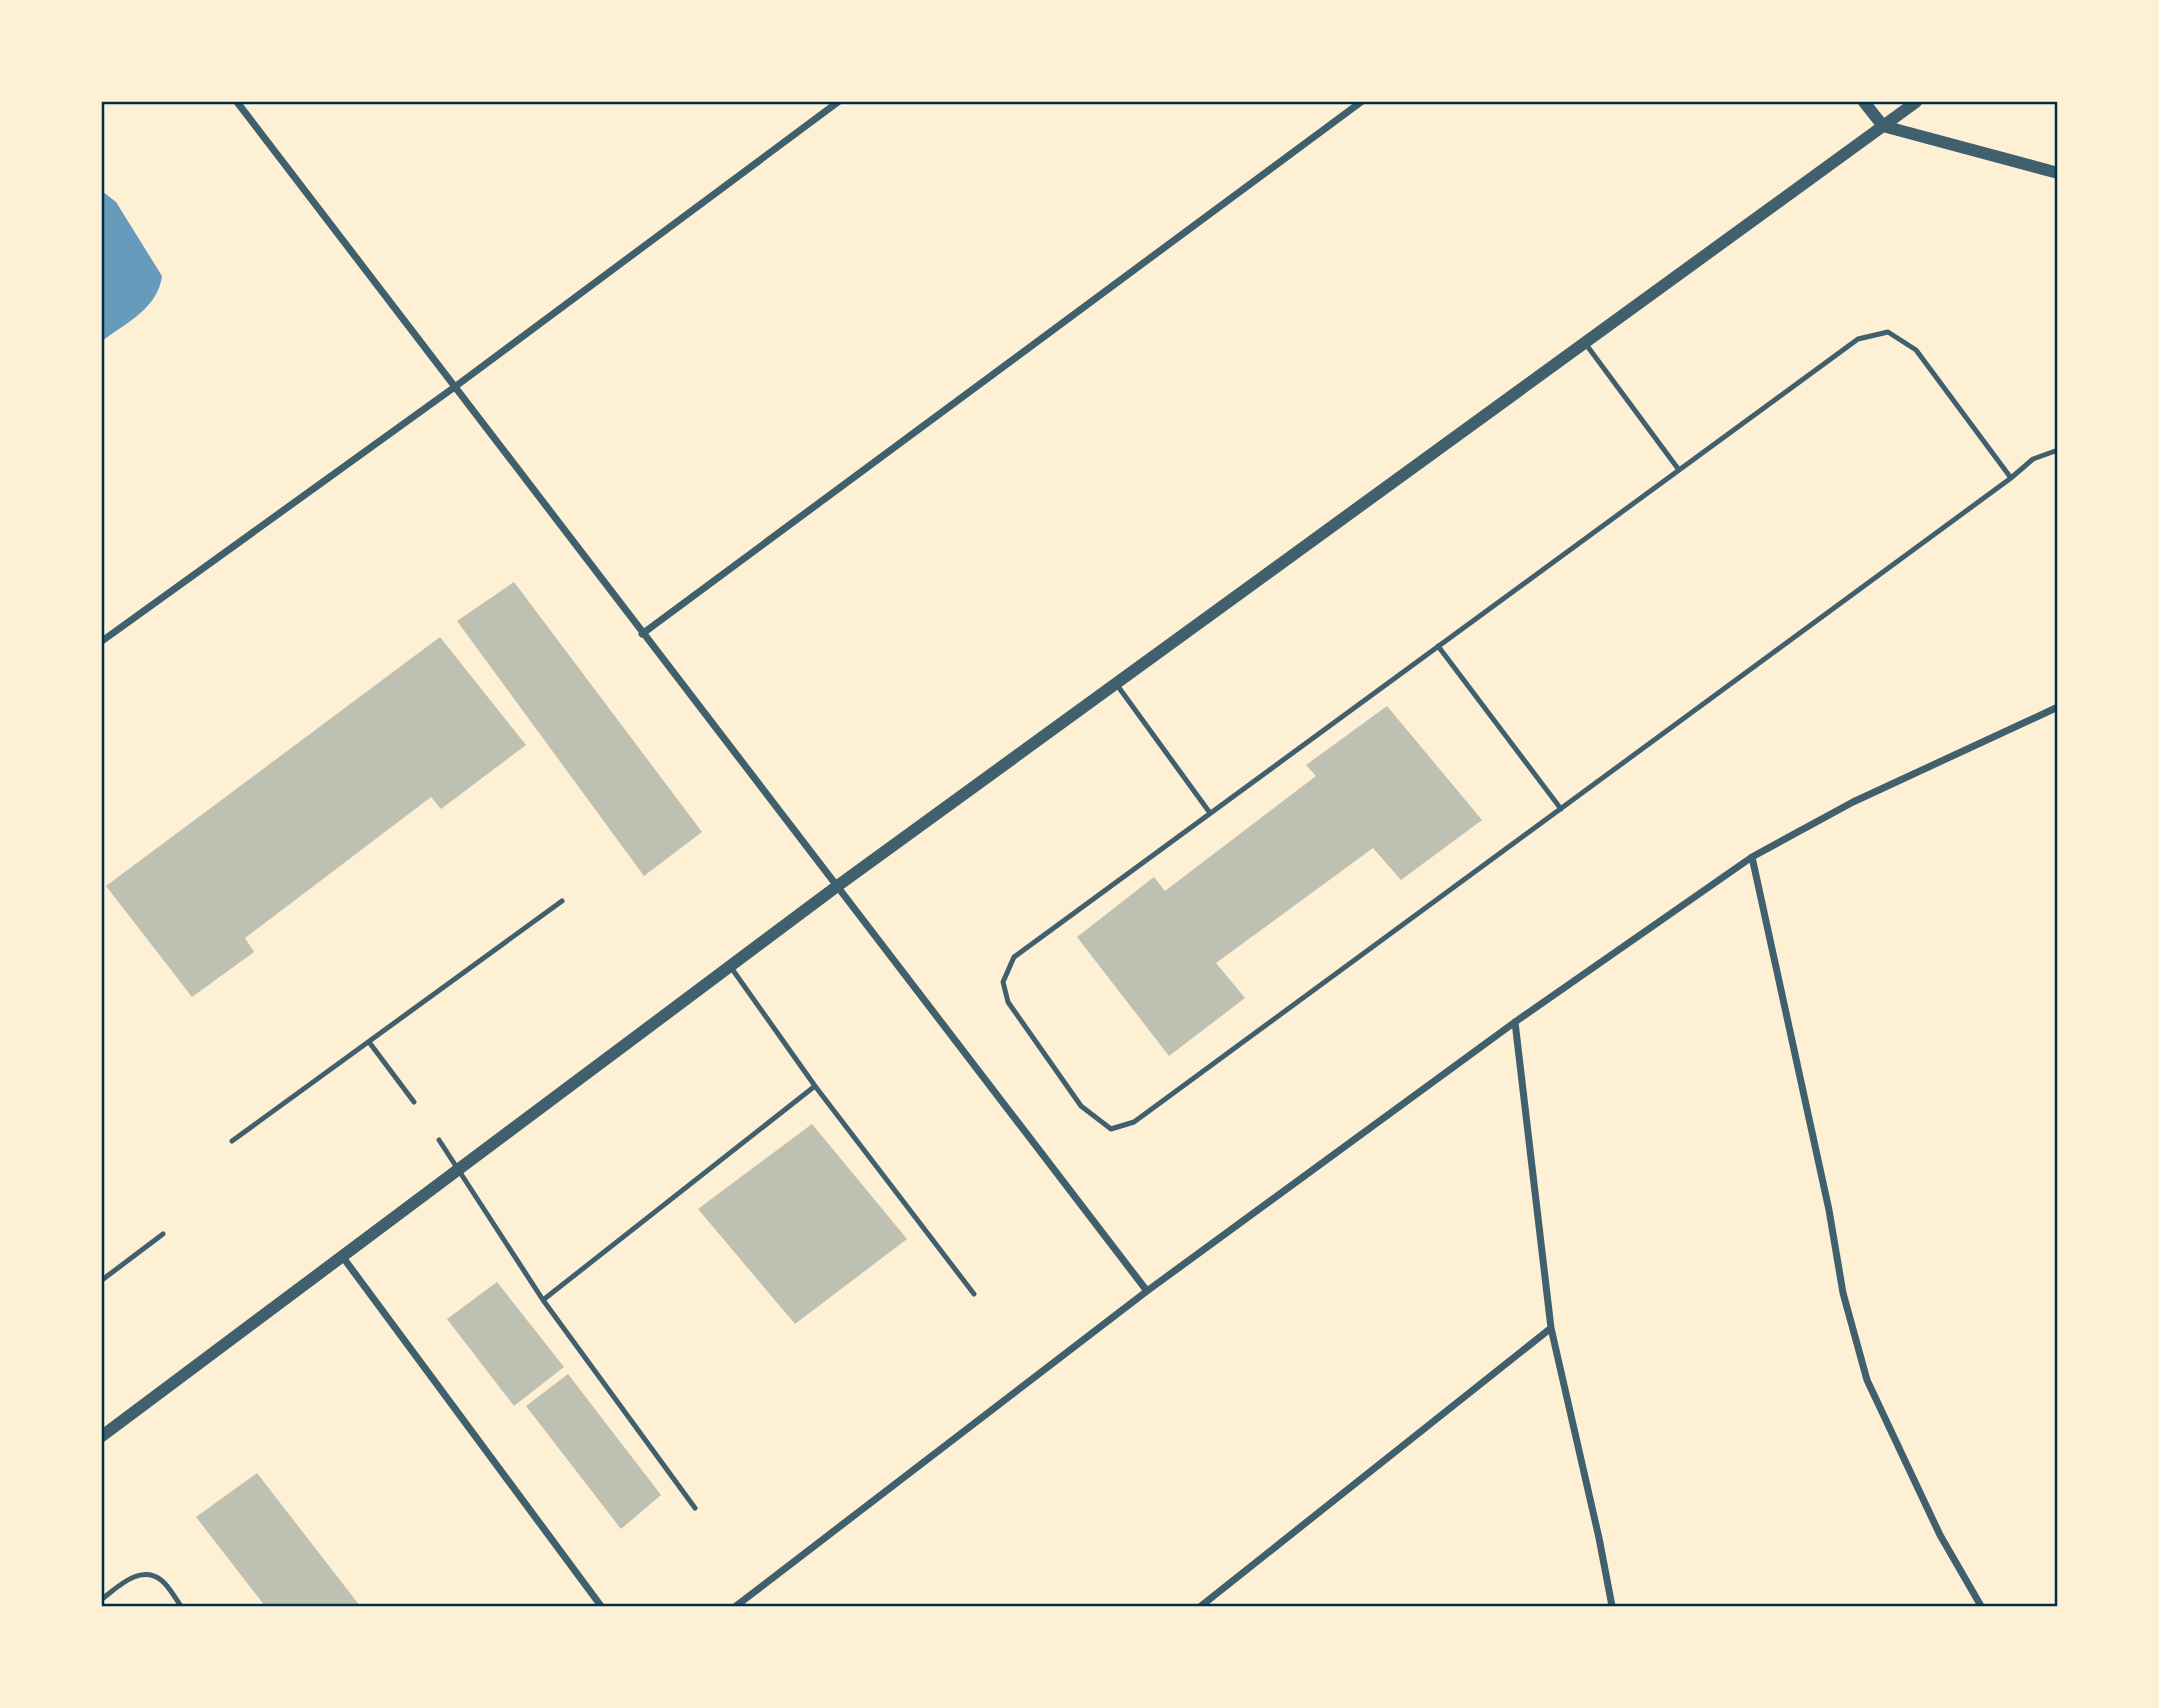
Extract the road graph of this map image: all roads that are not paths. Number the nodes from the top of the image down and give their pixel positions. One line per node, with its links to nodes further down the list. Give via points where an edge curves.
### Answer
1 (237, 102): 9 (street)
2 (838, 102): 9 (street)
3 (1361, 102): 13 (street)
4 (1864, 102): 6 (street)
5 (1916, 102): 6 (street)
6 (1884, 126): 7 (street); 8 (street)
7 (2057, 173)
8 (1585, 342): 11 (lane); 16 (street)
9 (456, 386): 13 (street); 14 (street)
10 (2057, 450): 12 (lane, via 2033,459)
11 (1679, 470): 12 (lane, via 1858,339 1888,332 1916,350); 15 (lane)
12 (2011, 478): 18 (lane)
13 (642, 634): 21 (street)
14 (102, 641)
15 (1438, 646): 18 (lane); 19 (lane)
16 (1115, 684): 19 (lane); 21 (street)
17 (2057, 707): 20 (street, via 1853,802)
18 (1561, 808): 19 (lane, via 1134,1122 1111,1129 1081,1106 1008,1002 1003,982 1014,957)
19 (1210, 813)
20 (1752, 857): 24 (street); 46 (street, via 1843,1293 1867,1380 1940,1535)
21 (836, 887): 23 (street); 34 (street)
22 (562, 901): 25 (lane)
23 (730, 966): 26 (lane); 30 (street)
24 (1515, 1022): 34 (street); 37 (street)
25 (369, 1042): 27 (lane); 29 (lane)
26 (815, 1086): 35 (lane); 36 (lane)
27 (414, 1102)
28 (439, 1140): 30 (lane)
29 (232, 1141)
30 (457, 1168): 32 (street); 36 (lane)
31 (163, 1234): 33 (lane)
32 (342, 1256): 38 (street); 42 (street)
33 (102, 1280)
34 (1147, 1291): 43 (street)
35 (974, 1294)
36 (543, 1300): 39 (lane)
37 (1551, 1328): 44 (street); 45 (street)
38 (102, 1436)
39 (695, 1508)
40 (102, 1599): 41 (lane, via 135,1575 147,1574 160,1580)
41 (181, 1606)
42 (601, 1606)
43 (736, 1606)
44 (1201, 1606)
45 (1612, 1606)
46 (1981, 1606)

